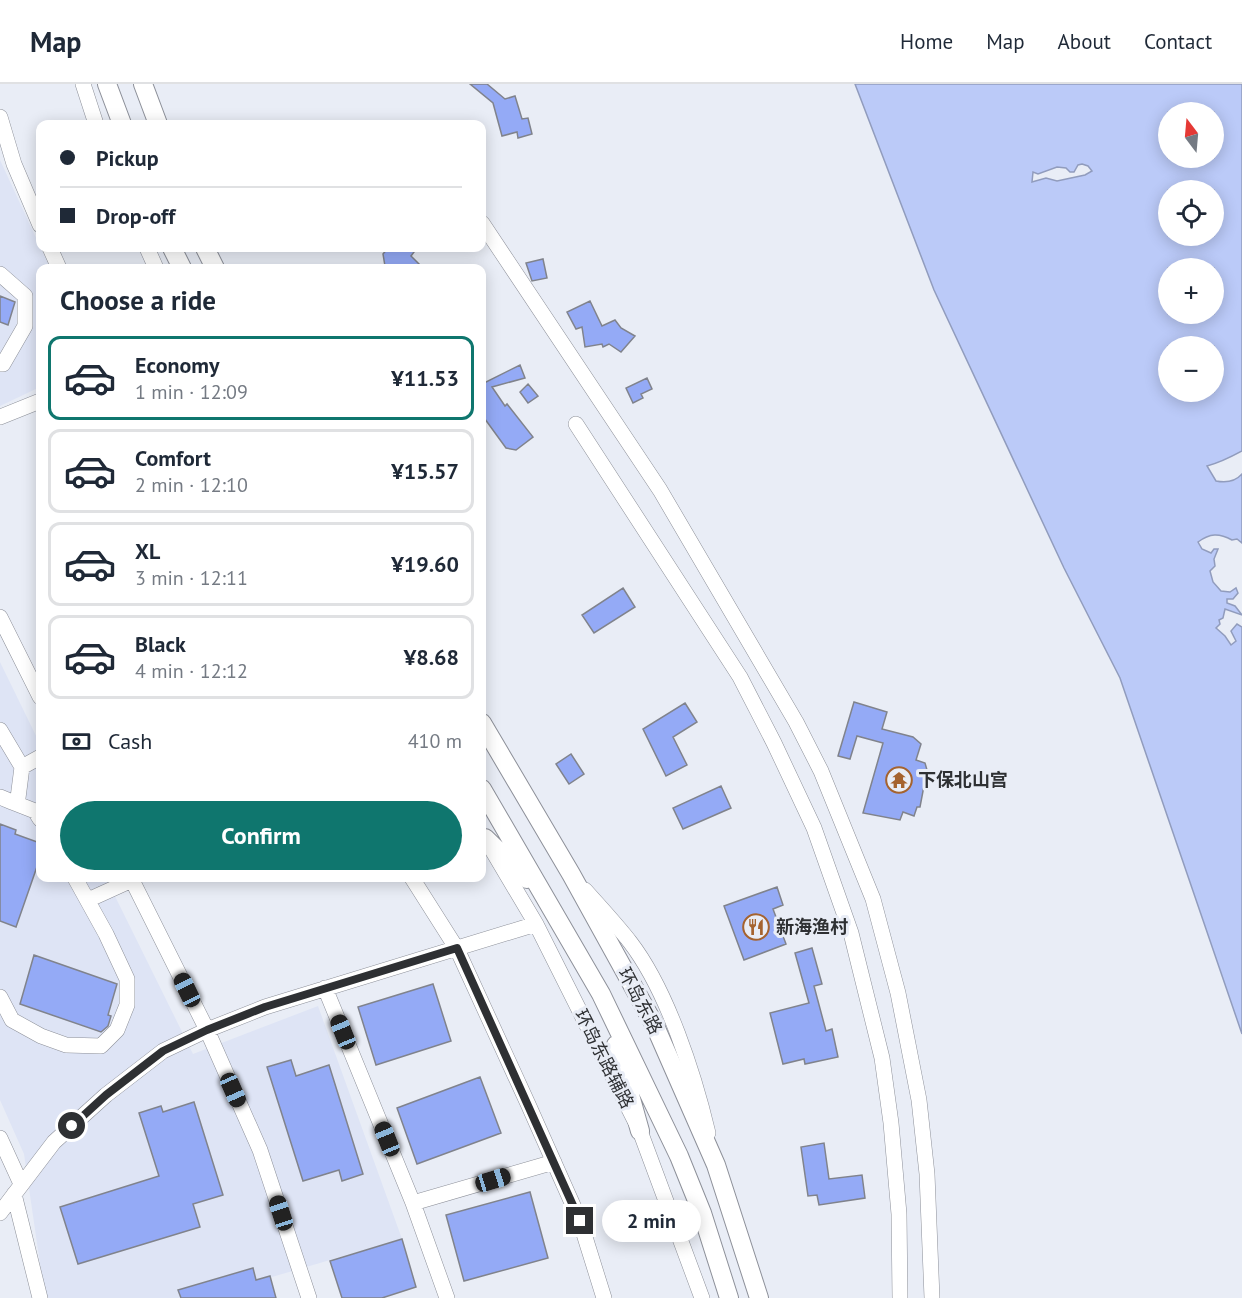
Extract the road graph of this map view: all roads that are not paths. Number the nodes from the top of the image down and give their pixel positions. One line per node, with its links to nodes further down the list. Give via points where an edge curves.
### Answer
1 (83, 84): 6 (street)
2 (107, 84): 7 (main road)
3 (143, 84): 8 (main road)
4 (151, 84): 9 (street)
5 (0, 117): 10 (street)
6 (95, 120)
7 (120, 120)
8 (156, 120)
9 (156, 120)
10 (36, 216)
11 (486, 229): 54 (street, via 660,490 821,771 873,900 898,993 919,1101 927,1174)
12 (0, 274): 13 (street, via 25,296 24,326)
13 (0, 364)
14 (36, 403): 15 (street)
15 (0, 417)
16 (576, 424): 53 (street, via 740,677 814,828 851,933 882,1058 899,1214)
17 (0, 616): 18 (street)
18 (36, 689)
19 (0, 730): 22 (street)
20 (486, 730): 52 (main road, 环岛东路, via 572,874 655,1026 716,1165)
21 (36, 759): 22 (street)
22 (22, 767): 24 (street, via 18,798)
23 (486, 796): 32 (main road, 环岛东路)
24 (6, 799): 25 (street)
25 (36, 813)
26 (486, 838): 32 (main road)
27 (486, 840): 34 (street, 环岛东路辅路)
28 (77, 882): 33 (street)
29 (126, 882): 33 (street)
30 (133, 882): 39 (street)
31 (415, 882): 35 (street)
32 (544, 896): 37 (main road, 环岛东路)
33 (88, 900): 38 (street, via 127,979 127,1005 117,1029 101,1046 66,1045 12,1020)
34 (536, 924): 35 (street); 40 (street, 环岛东路辅路)
35 (457, 948): 36 (street); 42 (street)
36 (326, 988): 39 (street); 44 (street)
37 (601, 994): 40 (main road); 51 (main road, 环岛东路, via 683,1166)
38 (0, 998)
39 (207, 1030): 43 (street, via 163,1051 106,1095 54,1142); 47 (street, via 260,1150)
40 (640, 1131): 50 (street, 环岛东路辅路)
41 (0, 1138): 43 (street)
42 (554, 1162): 44 (street); 49 (street, via 580,1221)
43 (17, 1189): 45 (street); 46 (street)
44 (413, 1203): 48 (street)
45 (0, 1213)
46 (40, 1298)
47 (309, 1298)
48 (447, 1298)
49 (604, 1298)
50 (702, 1298)
51 (729, 1298)
52 (759, 1298)
53 (900, 1298)
54 (932, 1298)

